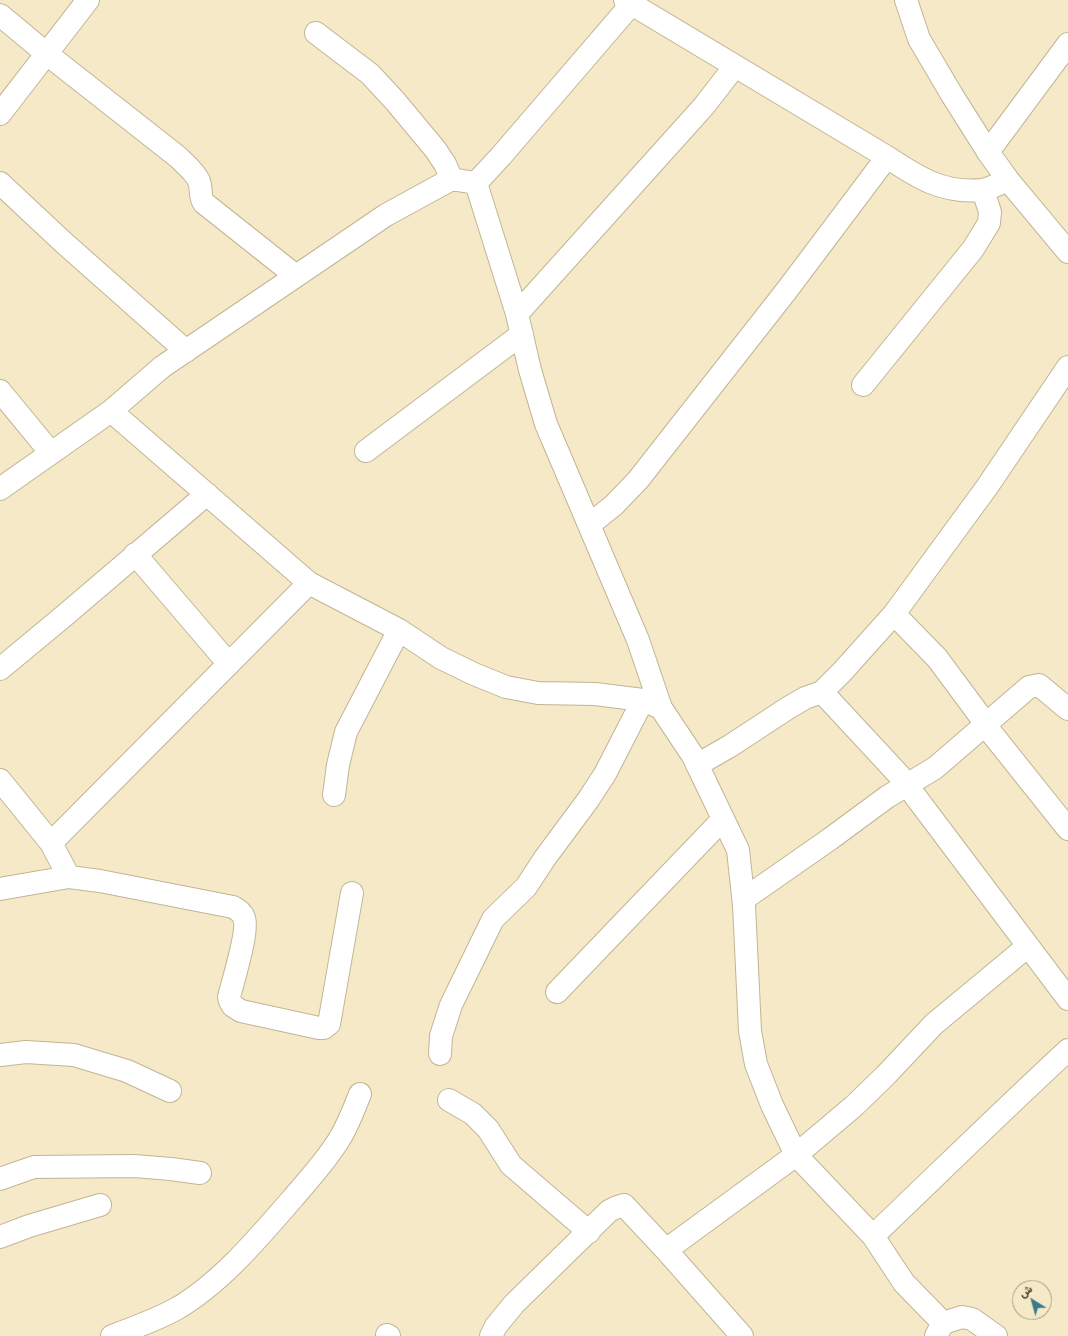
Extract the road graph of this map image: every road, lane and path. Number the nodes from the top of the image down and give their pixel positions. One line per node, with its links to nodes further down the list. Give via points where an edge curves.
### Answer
1 (88, 0): 7 (street)
2 (906, 0): 10 (street, via 919,39)
3 (630, 1): 8 (street); 15 (street, via 502,156)
4 (0, 15): 7 (street)
5 (316, 33): 12 (street, via 370,74 396,101 445,164)
6 (1068, 44): 10 (street)
7 (47, 54): 9 (street); 18 (street, via 178,157 199,182 200,196 204,203)
8 (735, 66): 11 (street); 19 (street)
9 (0, 114)
10 (988, 152): 13 (street)
11 (887, 156): 16 (street, via 916,176 946,188); 29 (street, via 638,480 614,506)
12 (450, 180): 15 (street); 18 (street, via 386,215)
13 (1008, 180): 16 (street); 17 (street)
14 (0, 183): 20 (street)
15 (476, 183): 19 (street)
16 (983, 190): 22 (street, via 990,212 989,223 973,249)
17 (1068, 252)
18 (296, 276): 20 (street)
19 (520, 324): 25 (street); 29 (street, via 546,424)
20 (186, 351): 24 (street, via 162,367)
21 (1068, 367): 32 (street, via 987,487)
22 (863, 385)
23 (0, 391): 26 (street)
24 (111, 411): 26 (street); 28 (street)
25 (366, 451)
26 (51, 453): 27 (street)
27 (0, 489)
28 (207, 494): 30 (street); 31 (street)
29 (589, 524): 37 (street, via 638,640)
30 (135, 554): 34 (street); 35 (street)
31 (309, 583): 33 (street); 34 (street)
32 (894, 614): 36 (street); 39 (street, via 937,658)
33 (399, 630): 37 (street, via 441,658 506,687 538,693 595,694); 43 (street, via 346,732)
34 (229, 664): 46 (street)
35 (0, 668)
36 (822, 692): 40 (street, via 805,698); 42 (street)
37 (652, 704): 40 (street); 55 (street, via 526,887 493,919 450,1005 441,1036)
38 (1068, 709): 39 (street, via 1043,687 1036,685 1026,689)
39 (985, 725): 42 (street, via 935,768); 45 (street)
40 (697, 765): 44 (street)
41 (0, 780): 46 (street)
42 (907, 786): 50 (street, via 887,797); 51 (street)
43 (334, 795)
44 (723, 819): 50 (street, via 738,850); 52 (street)
45 (1068, 829)
46 (51, 843): 47 (street)
47 (69, 877): 48 (street); 49 (street, via 233,907 245,919 245,931 229,996 231,1004 241,1011 320,1028 329,1024)
48 (0, 889)
49 (352, 893)
50 (744, 899): 60 (street, via 750,1031 756,1064 772,1105)
51 (1028, 946): 53 (street); 60 (street, via 934,1024 854,1106)
52 (557, 992)
53 (1068, 999)
54 (1068, 1050): 65 (street)
55 (440, 1054)
56 (0, 1055): 57 (street, via 26,1052 74,1055 127,1071)
57 (170, 1091)
58 (360, 1094): 69 (street, via 340,1138 324,1162 235,1261 208,1287 177,1308)
59 (450, 1100): 64 (street, via 473,1114 488,1129 511,1165)
60 (796, 1154): 65 (street); 67 (street)
61 (200, 1173): 62 (street, via 134,1166 34,1167)
62 (0, 1179)
63 (100, 1205): 66 (street)
64 (589, 1232): 67 (street, via 609,1211 624,1205); 70 (street, via 514,1304 498,1322)
65 (873, 1236): 68 (street)
66 (0, 1237)
67 (666, 1250): 71 (street)
68 (939, 1330): 72 (street, via 962,1317 972,1319)
69 (112, 1336)
70 (491, 1336)
71 (742, 1336)
72 (996, 1336)

